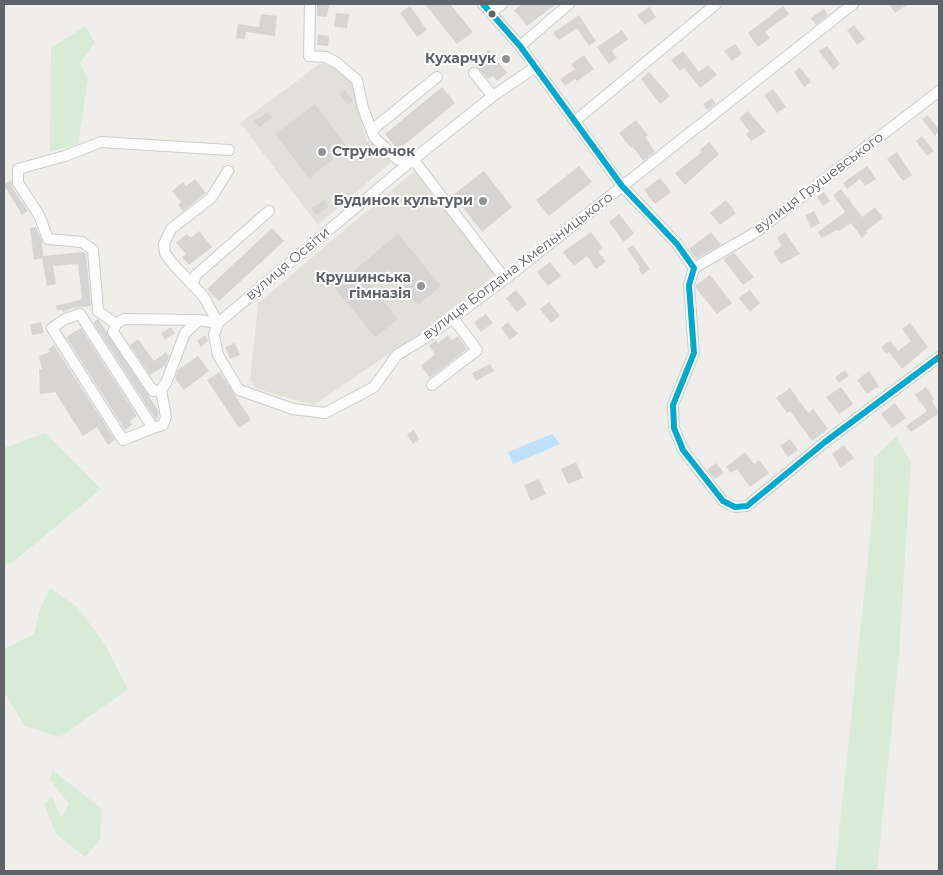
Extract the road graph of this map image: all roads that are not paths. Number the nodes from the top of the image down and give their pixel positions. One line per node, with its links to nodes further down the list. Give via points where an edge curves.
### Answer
1 (310, 4): 15 (street, via 309,56 337,63 357,80)
2 (483, 4): 7 (street)
3 (502, 4): 7 (street)
4 (569, 4): 8 (street)
5 (716, 4): 14 (street)
6 (853, 4): 19 (street, вулиця Богдана Хмельницького)
7 (492, 12): 8 (street)
8 (520, 46): 9 (street)
9 (534, 68): 13 (street, вулиця Освіти); 14 (street)
10 (474, 73): 13 (street)
11 (437, 77): 15 (street)
12 (939, 91): 21 (street, вулиця Грушевського, via 756,232)
13 (493, 96): 17 (street, вулиця Освіти)
14 (575, 120): 19 (street)
15 (372, 130): 17 (street, via 374,137 397,158)
16 (229, 150): 24 (street, via 101,142 18,169 18,183 39,215 48,239 82,242 93,250)
17 (410, 162): 22 (street, via 416,164); 28 (street, вулиця Освіти)
18 (228, 172): 23 (street, via 211,198 166,236 165,253)
19 (622, 186): 21 (street, via 677,244); 22 (street, вулиця Богдана Хмельницького)
20 (269, 211): 23 (street, via 196,275)
21 (694, 268): 30 (street, via 688,285 694,353 673,405 674,428 683,450 723,500 735,507 747,506 825,442)
22 (505, 279): 26 (street, вулиця Богдана Хмельницького)
23 (192, 285): 28 (street, via 204,297)
24 (98, 311): 25 (street); 29 (street)
25 (80, 314): 33 (street); 33 (street, via 52,328 123,440)
26 (453, 318): 28 (street, вулиця Богдана Хмельницького, via 397,355 374,387 325,413 293,409 239,390 218,354 214,335); 31 (street, via 476,350)
27 (199, 320): 28 (street); 29 (street, via 124,319); 32 (street, via 185,333)
28 (218, 323)
29 (116, 324): 32 (street, via 114,332 153,391)
30 (939, 357)
31 (432, 385)
32 (161, 390): 33 (street, via 166,417 163,425)
33 (153, 428)

